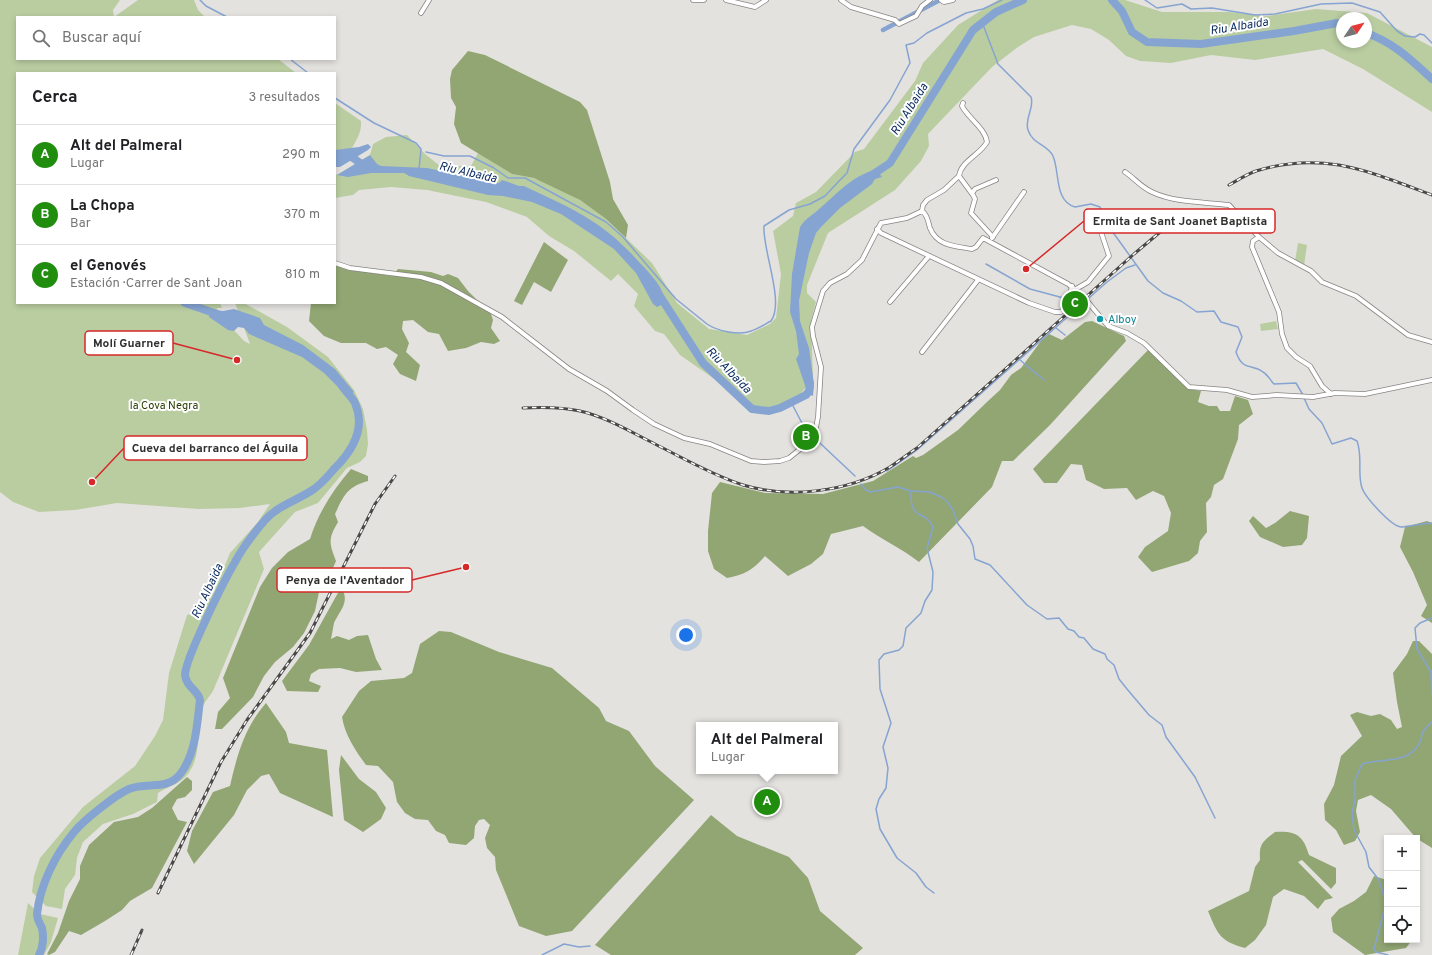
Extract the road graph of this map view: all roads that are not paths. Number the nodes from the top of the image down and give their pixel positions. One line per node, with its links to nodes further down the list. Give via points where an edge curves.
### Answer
1 (429, 0): 10 (street)
2 (693, 0): 3 (street)
3 (704, 0)
4 (726, 0): 5 (street, via 755,7)
5 (766, 0)
6 (841, 0): 7 (street, via 851,7 895,20 899,24 916,16 922,6)
7 (930, 0)
8 (941, 0): 9 (street)
9 (953, 0)
10 (421, 13)
11 (964, 103): 13 (street, via 963,108 982,131 987,142 967,162)
12 (1125, 172): 21 (street, via 1138,184 1159,195 1229,206)
13 (959, 176): 16 (street); 17 (street, via 944,190 927,200)
14 (996, 180): 16 (street, via 975,189)
15 (1024, 192): 20 (street)
16 (972, 193): 20 (street, via 975,199 971,213)
17 (922, 211): 18 (street, via 907,218 883,222); 22 (street, via 926,214 937,239 944,243 972,249 976,248 983,238)
18 (877, 229): 23 (street); 24 (street, via 862,260 847,274 827,286 814,319 813,336 820,357 821,380 815,435 795,454 772,462 751,461 738,457 710,444 684,438 654,424 607,391 569,369 498,314 441,283 420,277 350,268)
19 (1100, 229): 26 (street, via 1109,256 1088,282)
20 (993, 237): 22 (street)
21 (1259, 237): 28 (street, via 1278,253 1311,271 1322,282 1356,296 1403,333); 31 (street, via 1252,246 1280,312 1282,334 1287,348 1310,366 1322,386)
22 (990, 242): 26 (street)
23 (929, 256): 25 (street); 27 (street)
24 (336, 263)
25 (978, 280): 26 (street, via 1058,313 1074,300 1071,290); 29 (street)
26 (1074, 288): 31 (street, bridge, via 1108,326 1144,343 1189,387 1227,390 1252,397 1313,397)
27 (890, 302)
28 (1432, 342)
29 (922, 352)
30 (1432, 380): 31 (street, via 1365,394)
31 (1331, 394)

